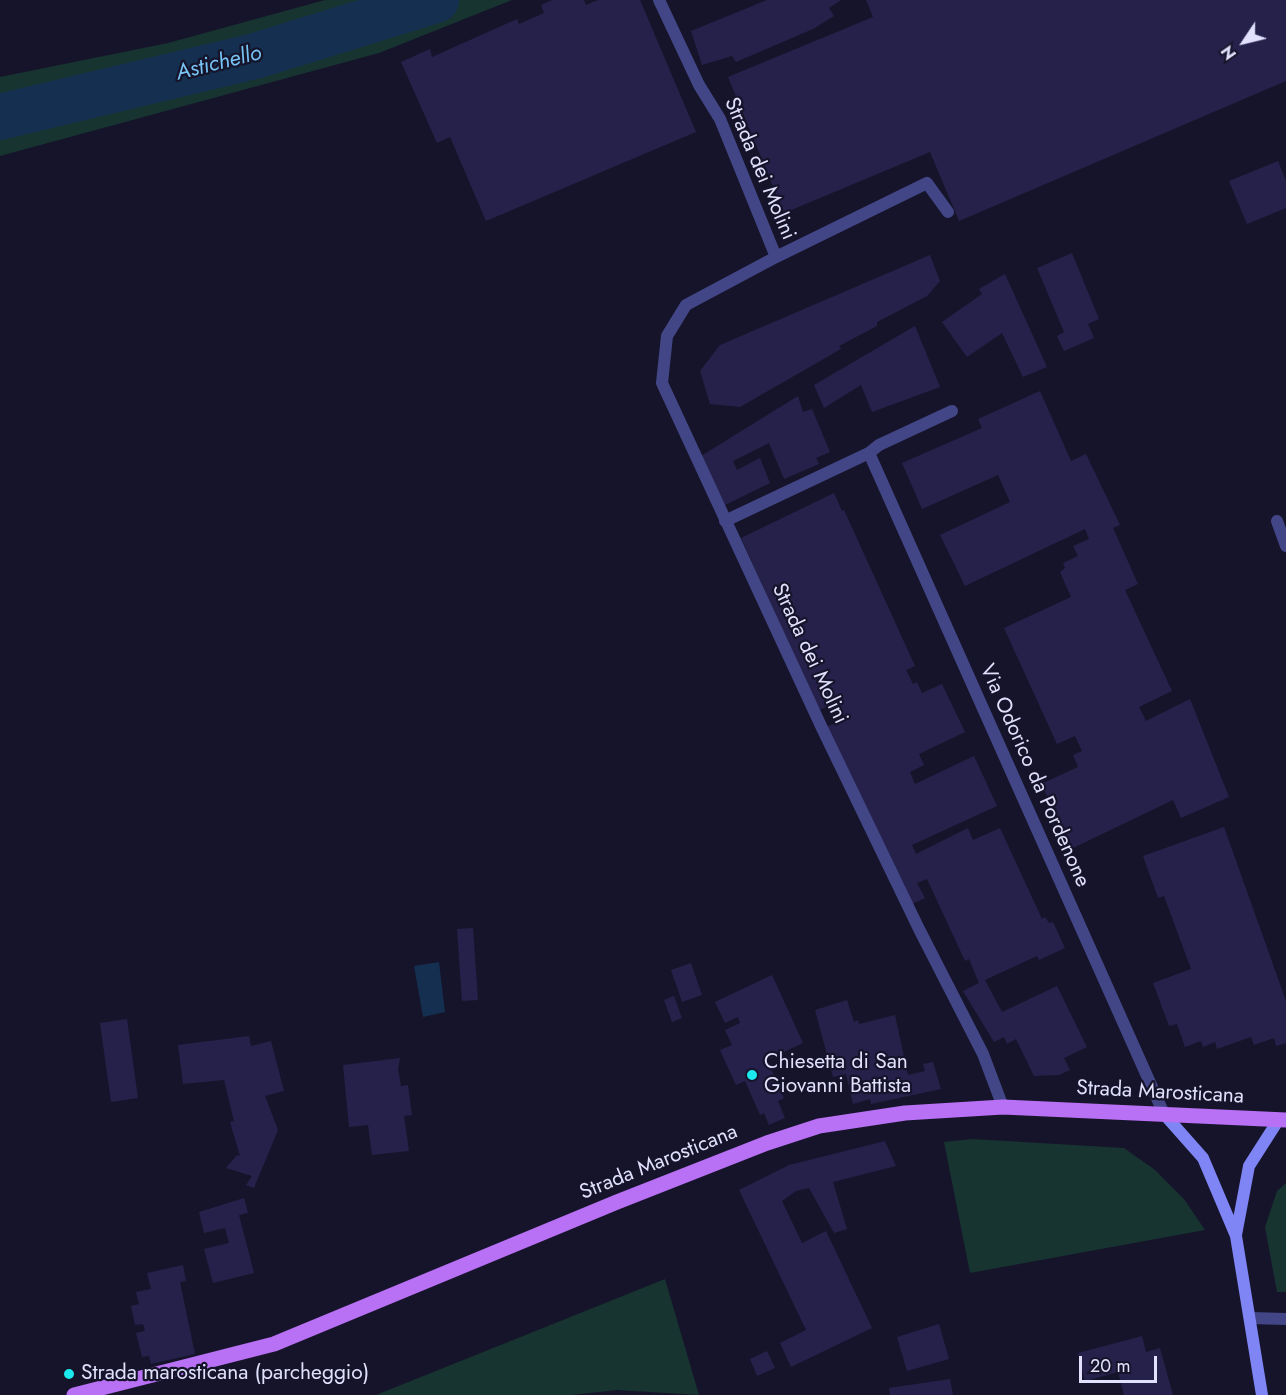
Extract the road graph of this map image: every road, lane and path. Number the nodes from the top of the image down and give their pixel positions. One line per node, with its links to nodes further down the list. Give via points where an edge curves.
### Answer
1 (658, 0): 3 (street, Strada dei Molini, via 720,119)
2 (948, 212): 3 (street, Strada dei Molini, via 927,183)
3 (776, 257): 6 (street, Strada dei Molini, via 686,305 667,336 663,382)
4 (952, 411): 5 (street)
5 (869, 453): 6 (street); 10 (street, Via Odorico da Pordenone)
6 (725, 521): 9 (street, Strada dei Molini, via 898,886 983,1054)
7 (1277, 521): 8 (street)
8 (1286, 546)
9 (1003, 1107): 10 (main road, Strada Marosticana); 15 (main road, Strada Marosticana, via 916,1112 819,1126 639,1194 274,1344)
10 (1164, 1114): 11 (main road, Strada Marosticana); 12 (street, via 1203,1158)
11 (1282, 1119): 12 (street, via 1249,1166)
12 (1236, 1236): 13 (street)
13 (1250, 1318): 14 (street); 16 (street)
14 (1286, 1319)
15 (74, 1395)
16 (1262, 1395)

